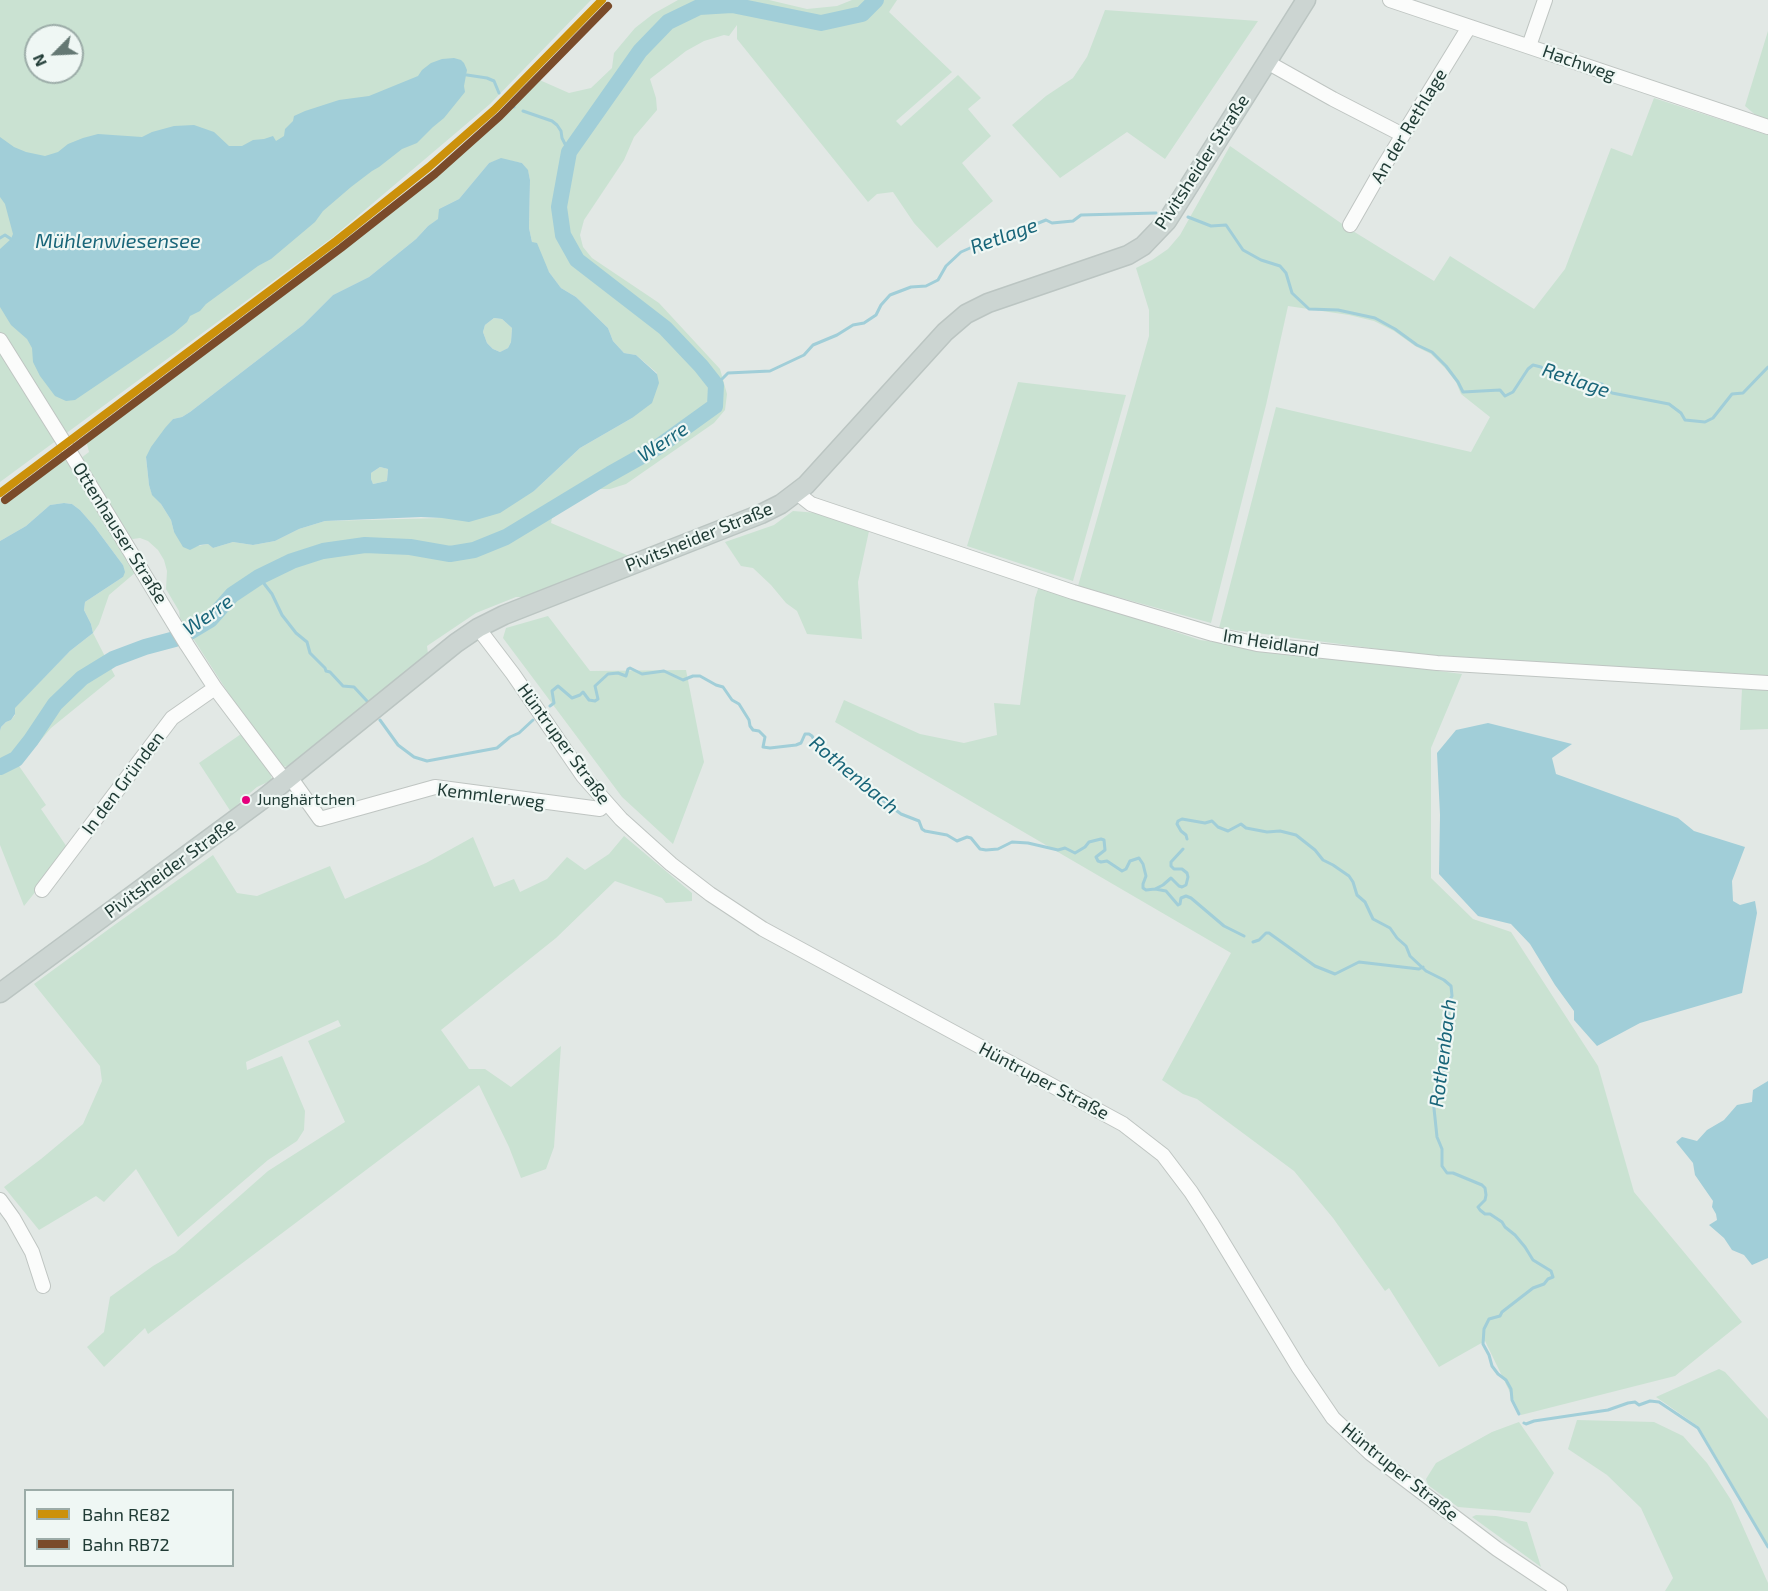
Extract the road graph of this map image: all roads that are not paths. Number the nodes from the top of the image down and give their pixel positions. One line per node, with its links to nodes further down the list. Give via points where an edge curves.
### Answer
1 (1306, 0): 6 (main road, Pivitsheider Straße)
2 (1390, 0): 4 (street, Hachweg)
3 (1545, 0): 5 (street)
4 (1469, 27): 5 (street, Hachweg); 8 (street, An der Rethlage)
5 (1529, 46): 7 (street, Hachweg)
6 (1267, 62): 8 (street); 11 (main road, Pivitsheider Straße, via 1167,221 1143,246 1128,255 966,314)
7 (1768, 127)
8 (1403, 135): 9 (street, An der Rethlage)
9 (1350, 225)
10 (0, 340): 14 (street, Ottenhauser Straße)
11 (797, 493): 12 (main road, Pivitsheider Straße, via 761,514); 13 (street, Im Heidland, via 812,504 1073,592 1257,644 1437,663)
12 (478, 628): 15 (main road, Pivitsheider Straße); 16 (street, Hüntruper Straße)
13 (1768, 683)
14 (215, 688): 15 (street, Ottenhauser Straße); 17 (street, In den Gründen, via 172,718)
15 (287, 779): 16 (street, Kemmlerweg, via 320,819 435,787 600,809); 18 (main road, Pivitsheider Straße)
16 (606, 802): 21 (street, Hüntruper Straße, via 671,864 742,916 1123,1124 1157,1150 1191,1192 1334,1418 1378,1459)
17 (42, 891)
18 (0, 993)
19 (0, 1200): 20 (street, via 32,1252)
20 (43, 1286)
21 (1560, 1591)

